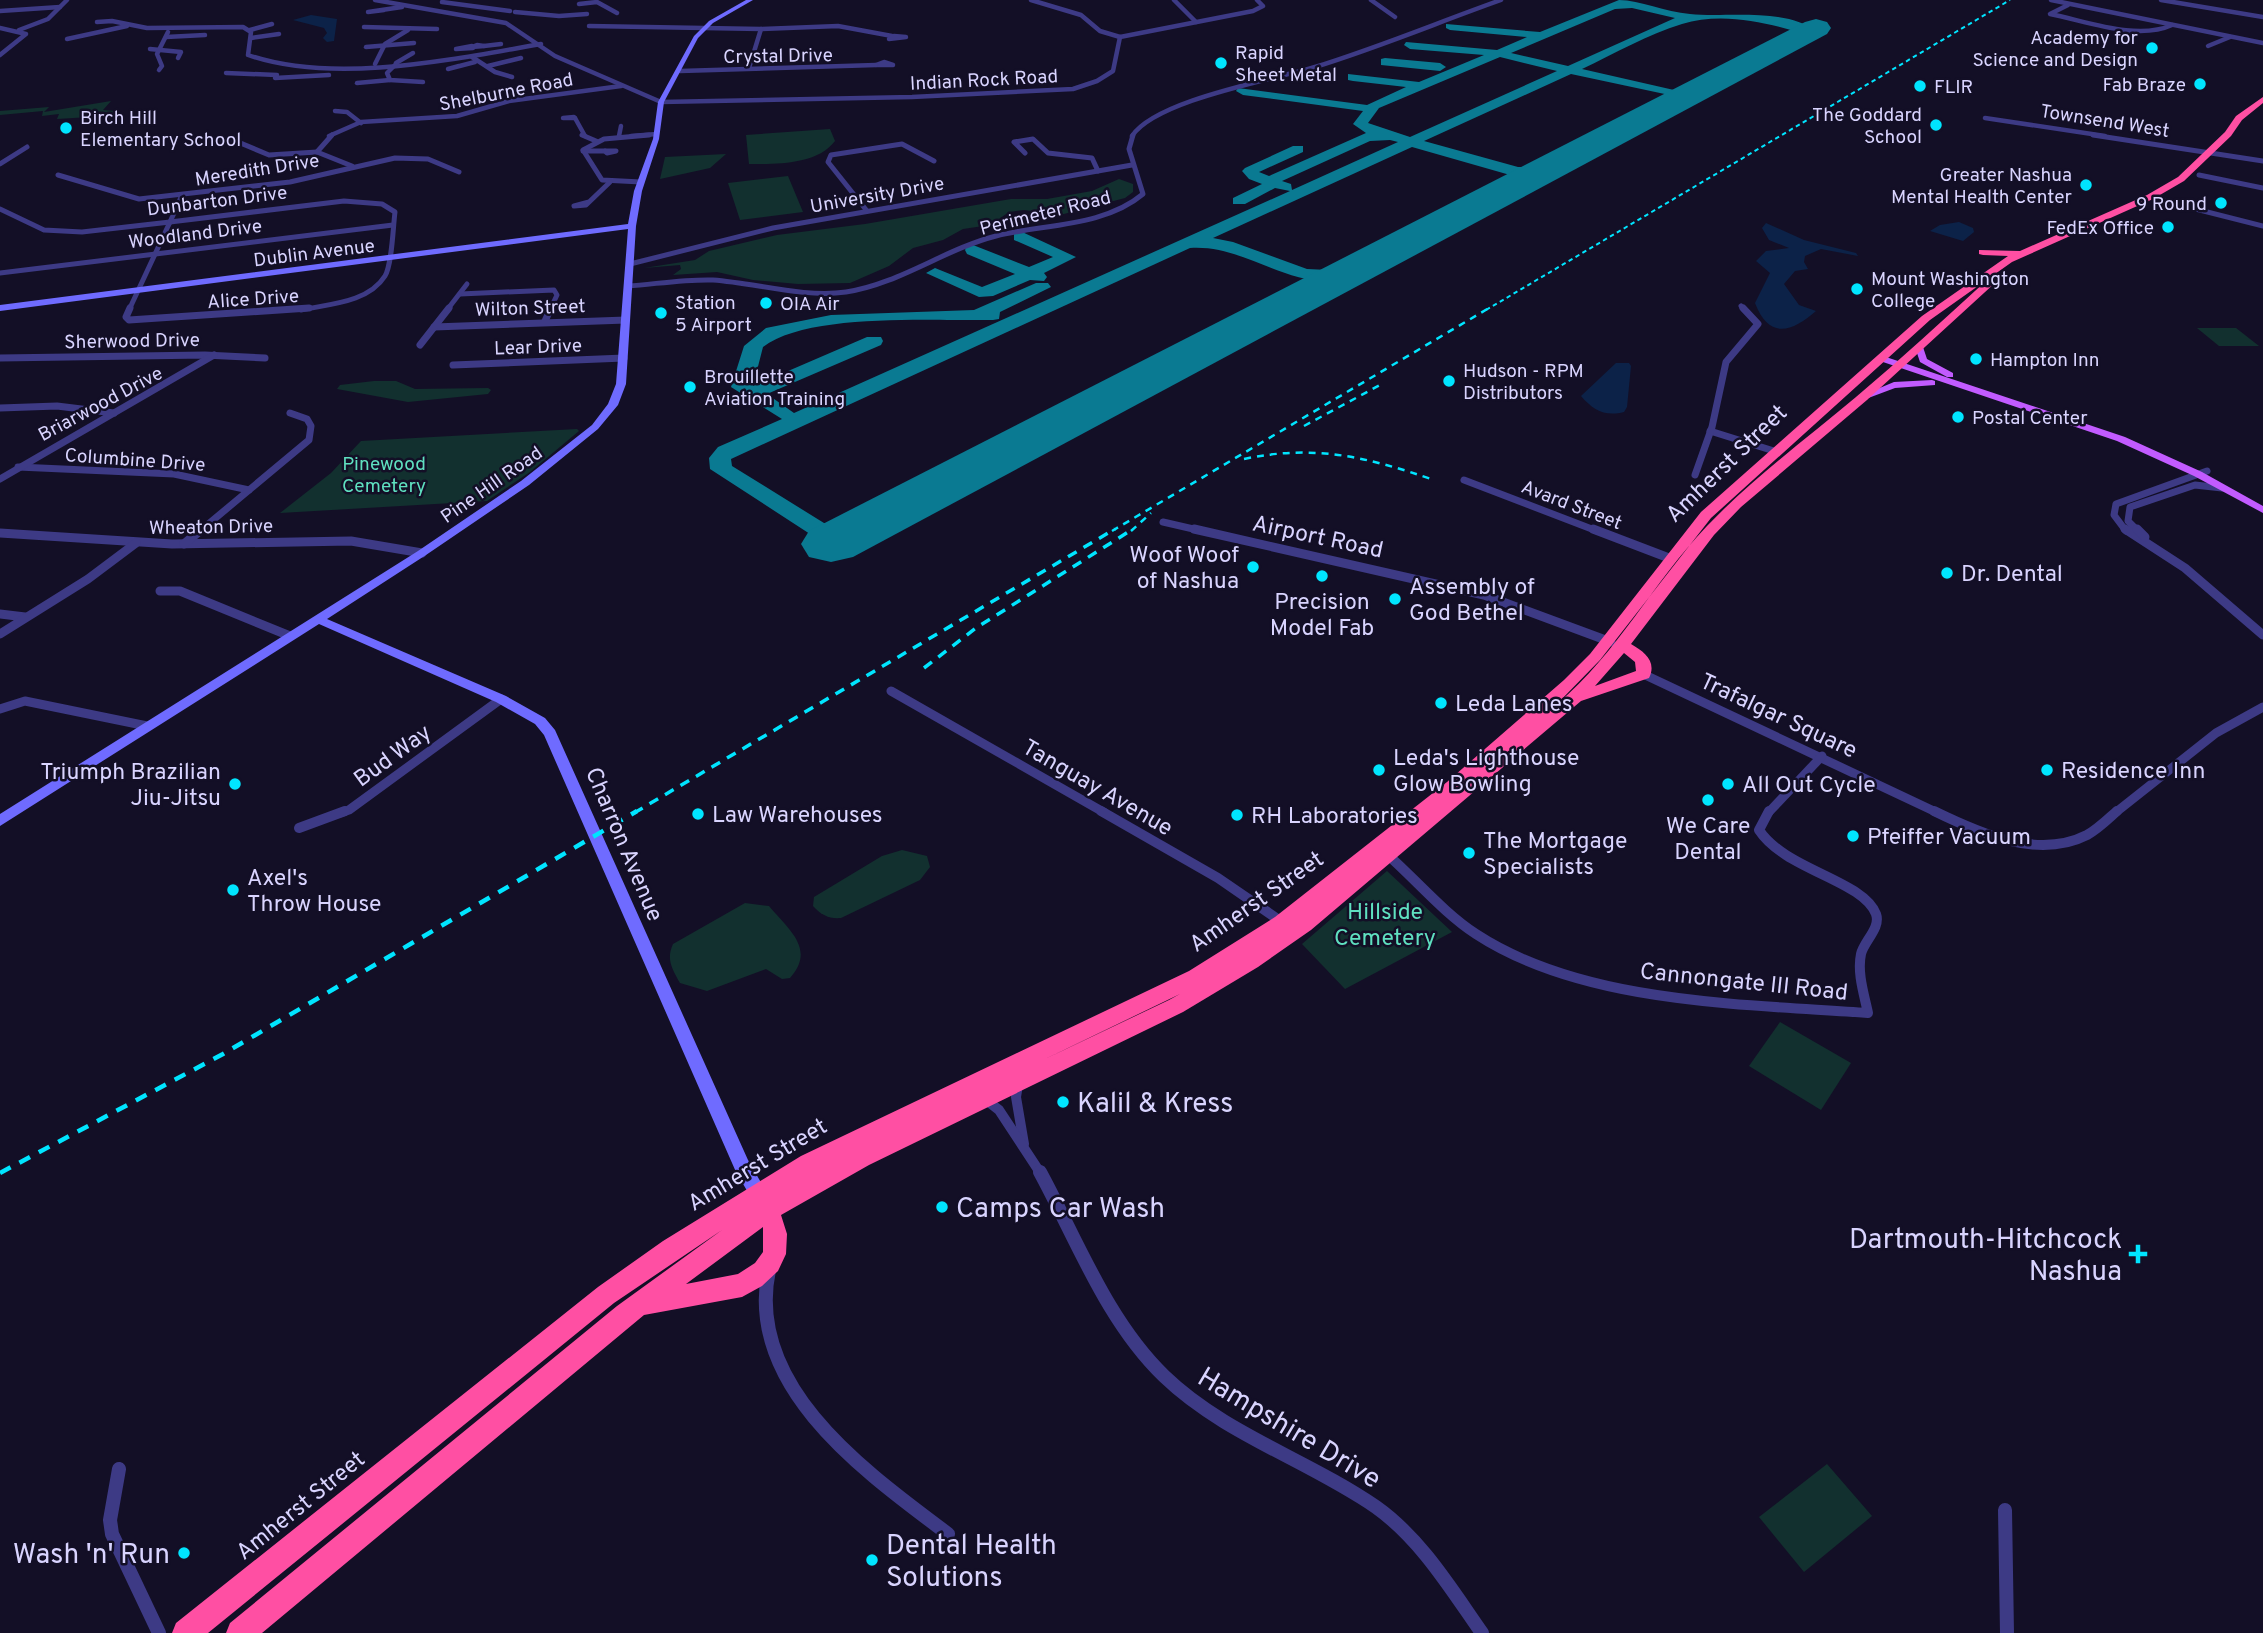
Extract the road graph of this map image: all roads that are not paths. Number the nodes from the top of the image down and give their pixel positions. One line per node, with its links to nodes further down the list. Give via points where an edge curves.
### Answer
1 (67, 0): 18 (street)
2 (374, 0): 17 (street)
3 (477, 0): 15 (street)
4 (750, 0): 37 (street, Pine Hill Road)
5 (1031, 0): 52 (street, via 1081,15 1100,31)
6 (1174, 0): 30 (street)
7 (1257, 0): 30 (street, via 1263,6 1257,10)
8 (1371, 0): 24 (street)
9 (1501, 0): 115 (street, Perimeter Road, via 1314,67 1238,85 1153,118 1133,134 1129,149)
10 (2051, 0): 13 (street)
11 (2161, 0): 25 (street)
12 (443, 1): 15 (street); 21 (street)
13 (2062, 1): 16 (street)
14 (577, 2): 22 (street, via 597,2); 23 (street)
15 (465, 4): 23 (street, via 559,16)
16 (2071, 4): 32 (street); 32 (street, via 2050,13 2151,32)
17 (406, 6): 20 (street); 21 (street)
18 (60, 7): 19 (street); 42 (street, via 44,21)
19 (0, 10)
20 (384, 10)
21 (424, 10): 59 (street, via 503,22)
22 (617, 13)
23 (587, 14): 37 (street, via 594,18 589,26)
24 (1395, 17)
25 (2263, 17)
26 (234, 20): 34 (street)
27 (187, 21): 36 (street)
28 (97, 22): 33 (street, via 115,20)
29 (409, 22): 35 (street)
30 (1196, 22): 52 (street)
31 (272, 24): 43 (street)
32 (2172, 24): 51 (street)
33 (127, 26): 39 (street); 53 (street)
34 (226, 26): 36 (street); 43 (street)
35 (397, 26): 44 (street); 47 (street)
36 (179, 27): 45 (street)
37 (705, 27): 41 (street); 80 (street, Pine Hill Road, via 688,49)
38 (0, 28): 42 (street)
39 (139, 28): 45 (street); 46 (street)
40 (437, 29): 44 (street)
41 (761, 29): 50 (street, via 838,26); 78 (street)
42 (18, 30): 65 (street, via 26,32 25,38)
43 (250, 30): 54 (street)
44 (408, 30): 58 (street)
45 (168, 32): 49 (street); 63 (street)
46 (136, 33)
47 (362, 33)
48 (279, 34): 54 (street)
49 (205, 35)
50 (892, 36)
51 (2230, 36): 56 (street); 60 (street)
52 (1120, 37): 91 (street, Indian Rock Road, via 1116,66 1110,74 1067,90)
53 (67, 38)
54 (251, 38): 74 (street, via 247,52 251,58)
55 (414, 43): 58 (street)
56 (2263, 43)
57 (501, 44): 66 (street, via 480,46)
58 (385, 45): 61 (street); 71 (street)
59 (542, 45): 66 (street); 89 (street, via 555,56)
60 (2208, 46)
61 (366, 47)
62 (150, 49): 63 (street)
63 (159, 49): 67 (street, via 178,50); 79 (street)
64 (414, 53): 72 (street)
65 (0, 55)
66 (486, 55): 70 (street)
67 (178, 58)
68 (521, 58): 77 (street)
69 (311, 59): 75 (street)
70 (473, 60): 72 (street); 76 (street); 77 (street)
71 (375, 64): 72 (street); 75 (street)
72 (396, 64): 85 (street, via 387,72)
73 (876, 65): 78 (street, Crystal Drive)
74 (293, 66): 75 (street); 83 (street)
75 (302, 66)
76 (459, 66)
77 (488, 66): 84 (street)
78 (749, 68): 80 (street, Crystal Drive)
79 (159, 70)
80 (680, 71): 91 (street, Pine Hill Road)
81 (226, 73): 83 (street)
82 (329, 75): 83 (street)
83 (276, 76): 88 (street)
84 (512, 77)
85 (390, 80): 86 (street); 87 (street)
86 (423, 82)
87 (357, 83)
88 (270, 84)
89 (622, 85): 91 (street); 94 (street, Shelburne Road, via 512,101)
90 (2263, 99): 110 (highway, Amherst Street, via 2239,118)
91 (661, 102): 102 (street, Pine Hill Road)
92 (335, 111): 98 (street)
93 (2263, 111): 97 (highway)
94 (462, 116): 98 (street, Shelburne Road); 99 (street)
95 (576, 118): 105 (street, via 582,135)
96 (1985, 118): 110 (street, Townsend West)
97 (2255, 119)
98 (361, 123): 109 (street, Shelburne Road, via 336,132)
99 (471, 126)
100 (621, 127): 103 (street)
101 (2246, 127): 110 (highway, Amherst Street)
102 (657, 134): 103 (street); 122 (street, Pine Hill Road)
103 (619, 137): 105 (street)
104 (222, 141): 109 (street, via 244,141 256,152 270,155)
105 (596, 141): 108 (street)
106 (27, 147): 114 (street)
107 (604, 149): 108 (street)
108 (583, 151): 121 (street, via 600,178)
109 (317, 152): 116 (street)
110 (2216, 152): 112 (street, Townsend West); 120 (highway, Amherst Street); 134 (highway, Amherst Street, via 2158,193)
111 (1025, 153): 117 (street, via 1014,142 1033,139 1048,153 1092,158)
112 (2263, 160)
113 (934, 161): 128 (street, via 902,144 827,159)
114 (0, 164)
115 (1132, 165): 117 (street, University Drive); 140 (street, Perimeter Road, via 1143,192 1127,206 1088,219 1000,234 860,289 814,292 711,280)
116 (353, 166): 118 (street, Meredith Drive, via 412,157 433,160); 124 (street, Meredith Drive, via 290,182)
117 (1098, 171): 128 (street, University Drive)
118 (458, 172)
119 (58, 175): 124 (street, Meredith Drive, via 127,198)
120 (2199, 175): 123 (street); 125 (highway, Amherst Street)
121 (610, 182): 122 (street); 126 (street)
122 (641, 182): 131 (street, Pine Hill Road)
123 (2263, 188)
124 (182, 195): 129 (street)
125 (2160, 200): 132 (street); 149 (highway, Amherst Street, via 2003,274)
126 (589, 202)
127 (0, 209): 129 (street, Dunbarton Drive, via 53,231)
128 (867, 211): 136 (street, University Drive, via 753,232)
129 (170, 222): 130 (street, Dunbarton Drive, via 358,201 390,208 395,212); 133 (street)
130 (393, 225): 133 (street, Woodland Drive); 135 (street)
131 (632, 226): 135 (street, Dublin Avenue); 136 (street, Pine Hill Road)
132 (2263, 226)
133 (156, 254): 138 (street, Woodland Drive); 141 (street)
134 (2022, 254): 137 (highway, Amherst Street); 137 (highway, via 1979,254)
135 (388, 258): 141 (street, Dublin Avenue); 141 (street, Alice Drive, via 385,278 374,288 350,300 310,309 129,320 126,317)
136 (630, 264): 140 (street, Pine Hill Road)
137 (1993, 270): 154 (highway, Amherst Street, via 1944,303)
138 (0, 273)
139 (467, 284): 142 (street)
140 (628, 286): 145 (street, Pine Hill Road)
141 (138, 290): 144 (street, Dublin Avenue)
142 (460, 294): 146 (street, via 554,290); 147 (street)
143 (1741, 306): 162 (street, via 1758,324 1728,357)
144 (0, 308)
145 (626, 320): 146 (street, Wilton Street); 153 (street, Pine Hill Road)
146 (545, 321): 147 (street, Wilton Street)
147 (434, 327): 148 (street)
148 (420, 345)
149 (1919, 347): 156 (highway, Amherst Street); 157 (main road, via 1922,358 1933,367)
150 (215, 355): 151 (street, Sherwood Drive); 152 (street, Sherwood Drive); 160 (street, Briarwood Drive)
151 (0, 358)
152 (265, 358)
153 (624, 358): 155 (street, Lear Drive); 178 (street, Pine Hill Road, via 617,397 595,428 525,483)
154 (1880, 358): 156 (main road); 163 (highway, Amherst Street)
155 (453, 365)
156 (1900, 365): 157 (main road); 158 (highway, Amherst Street)
157 (1976, 388): 158 (main road, via 1913,383); 165 (main road)
158 (1863, 397): 187 (highway, Amherst Street, via 1736,504)
159 (0, 408): 160 (street, via 57,406)
160 (114, 413): 164 (street, Briarwood Drive)
161 (289, 414): 169 (street, via 309,422 309,440)
162 (1710, 431): 163 (street); 166 (street)
163 (1773, 451): 179 (highway, Amherst Street)
164 (17, 467): 167 (street, Briarwood Drive); 169 (street, Columbine Drive, via 174,474)
165 (2203, 473): 170 (main road); 171 (main road); 177 (street, via 2116,504 2114,515 2124,529)
166 (1695, 475)
167 (0, 479)
168 (1464, 480): 179 (street, Avard Street)
169 (249, 490): 176 (street)
170 (2228, 490): 172 (main road); 177 (street, via 2195,485 2130,507 2128,521)
171 (2263, 502)
172 (2263, 510)
173 (1163, 522): 187 (street, Airport Road, via 1474,592)
174 (0, 533): 175 (street, Wheaton Drive)
175 (136, 543): 176 (street, Wheaton Drive); 182 (street)
176 (184, 544): 178 (street, Wheaton Drive, via 347,539)
177 (2155, 547): 185 (street)
178 (422, 553): 183 (street, Pine Hill Road)
179 (1669, 558): 187 (highway, Amherst Street)
180 (160, 591): 186 (street, via 180,591)
181 (0, 614): 182 (street)
182 (25, 617): 184 (street)
183 (317, 619): 186 (street, Pine Hill Road); 191 (street, Charron Avenue)
184 (0, 634)
185 (2263, 635)
186 (290, 636): 194 (street, Pine Hill Road)
187 (1615, 643): 188 (highway, via 1642,659); 190 (highway, Amherst Street); 199 (highway, Amherst Street, via 1537,714)
188 (1643, 674): 190 (highway); 195 (street, Trafalgar Square)
189 (891, 691): 199 (street, Tanguay Avenue, via 1219,878)
190 (1576, 697): 198 (highway, Amherst Street)
191 (501, 699): 197 (street, Bud Way, via 349,810); 203 (street, Charron Avenue, via 540,721 554,740 637,934 742,1166)
192 (2263, 707): 195 (street, Trafalgar Square, via 2216,733 2102,826 2062,843 2028,843 1990,835)
193 (0, 709): 194 (street, via 25,701)
194 (147, 726): 196 (street, Pine Hill Road)
195 (1822, 756): 198 (street, Cannongate III Road, via 1763,818 1759,830 1773,849 1863,899 1876,914 1861,954 1868,1013 1679,999 1631,991 1523,961 1474,933)
196 (0, 821)
197 (299, 828)
198 (1389, 856): 200 (highway, Amherst Street, via 1304,925 1229,976)
199 (1282, 922): 203 (highway, Amherst Street, via 1196,977 877,1129)
200 (1021, 1080): 201 (highway, Amherst Street); 202 (street, Hampshire Drive, via 1014,1097 1023,1121)
201 (980, 1099): 202 (street, Hampshire Drive, via 997,1106); 203 (highway, Amherst Street)
202 (1024, 1145): 214 (street, Hampshire Drive, via 1096,1282 1148,1359 1208,1412 1377,1508 1419,1547)
203 (763, 1202): 204 (highway, via 778,1240); 207 (highway, Amherst Street); 212 (highway, Amherst Street, via 606,1295)
204 (770, 1262): 205 (highway); 206 (street)
205 (742, 1285): 206 (street); 207 (highway, via 663,1299)
206 (763, 1303): 210 (street, via 780,1363 807,1408 849,1456)
207 (626, 1314): 213 (highway, Amherst Street)
208 (119, 1469): 211 (street, via 112,1534)
209 (2005, 1510): 215 (street)
210 (948, 1534)
211 (159, 1633)
212 (186, 1633)
213 (240, 1633)
214 (1482, 1633)
215 (2007, 1633)

